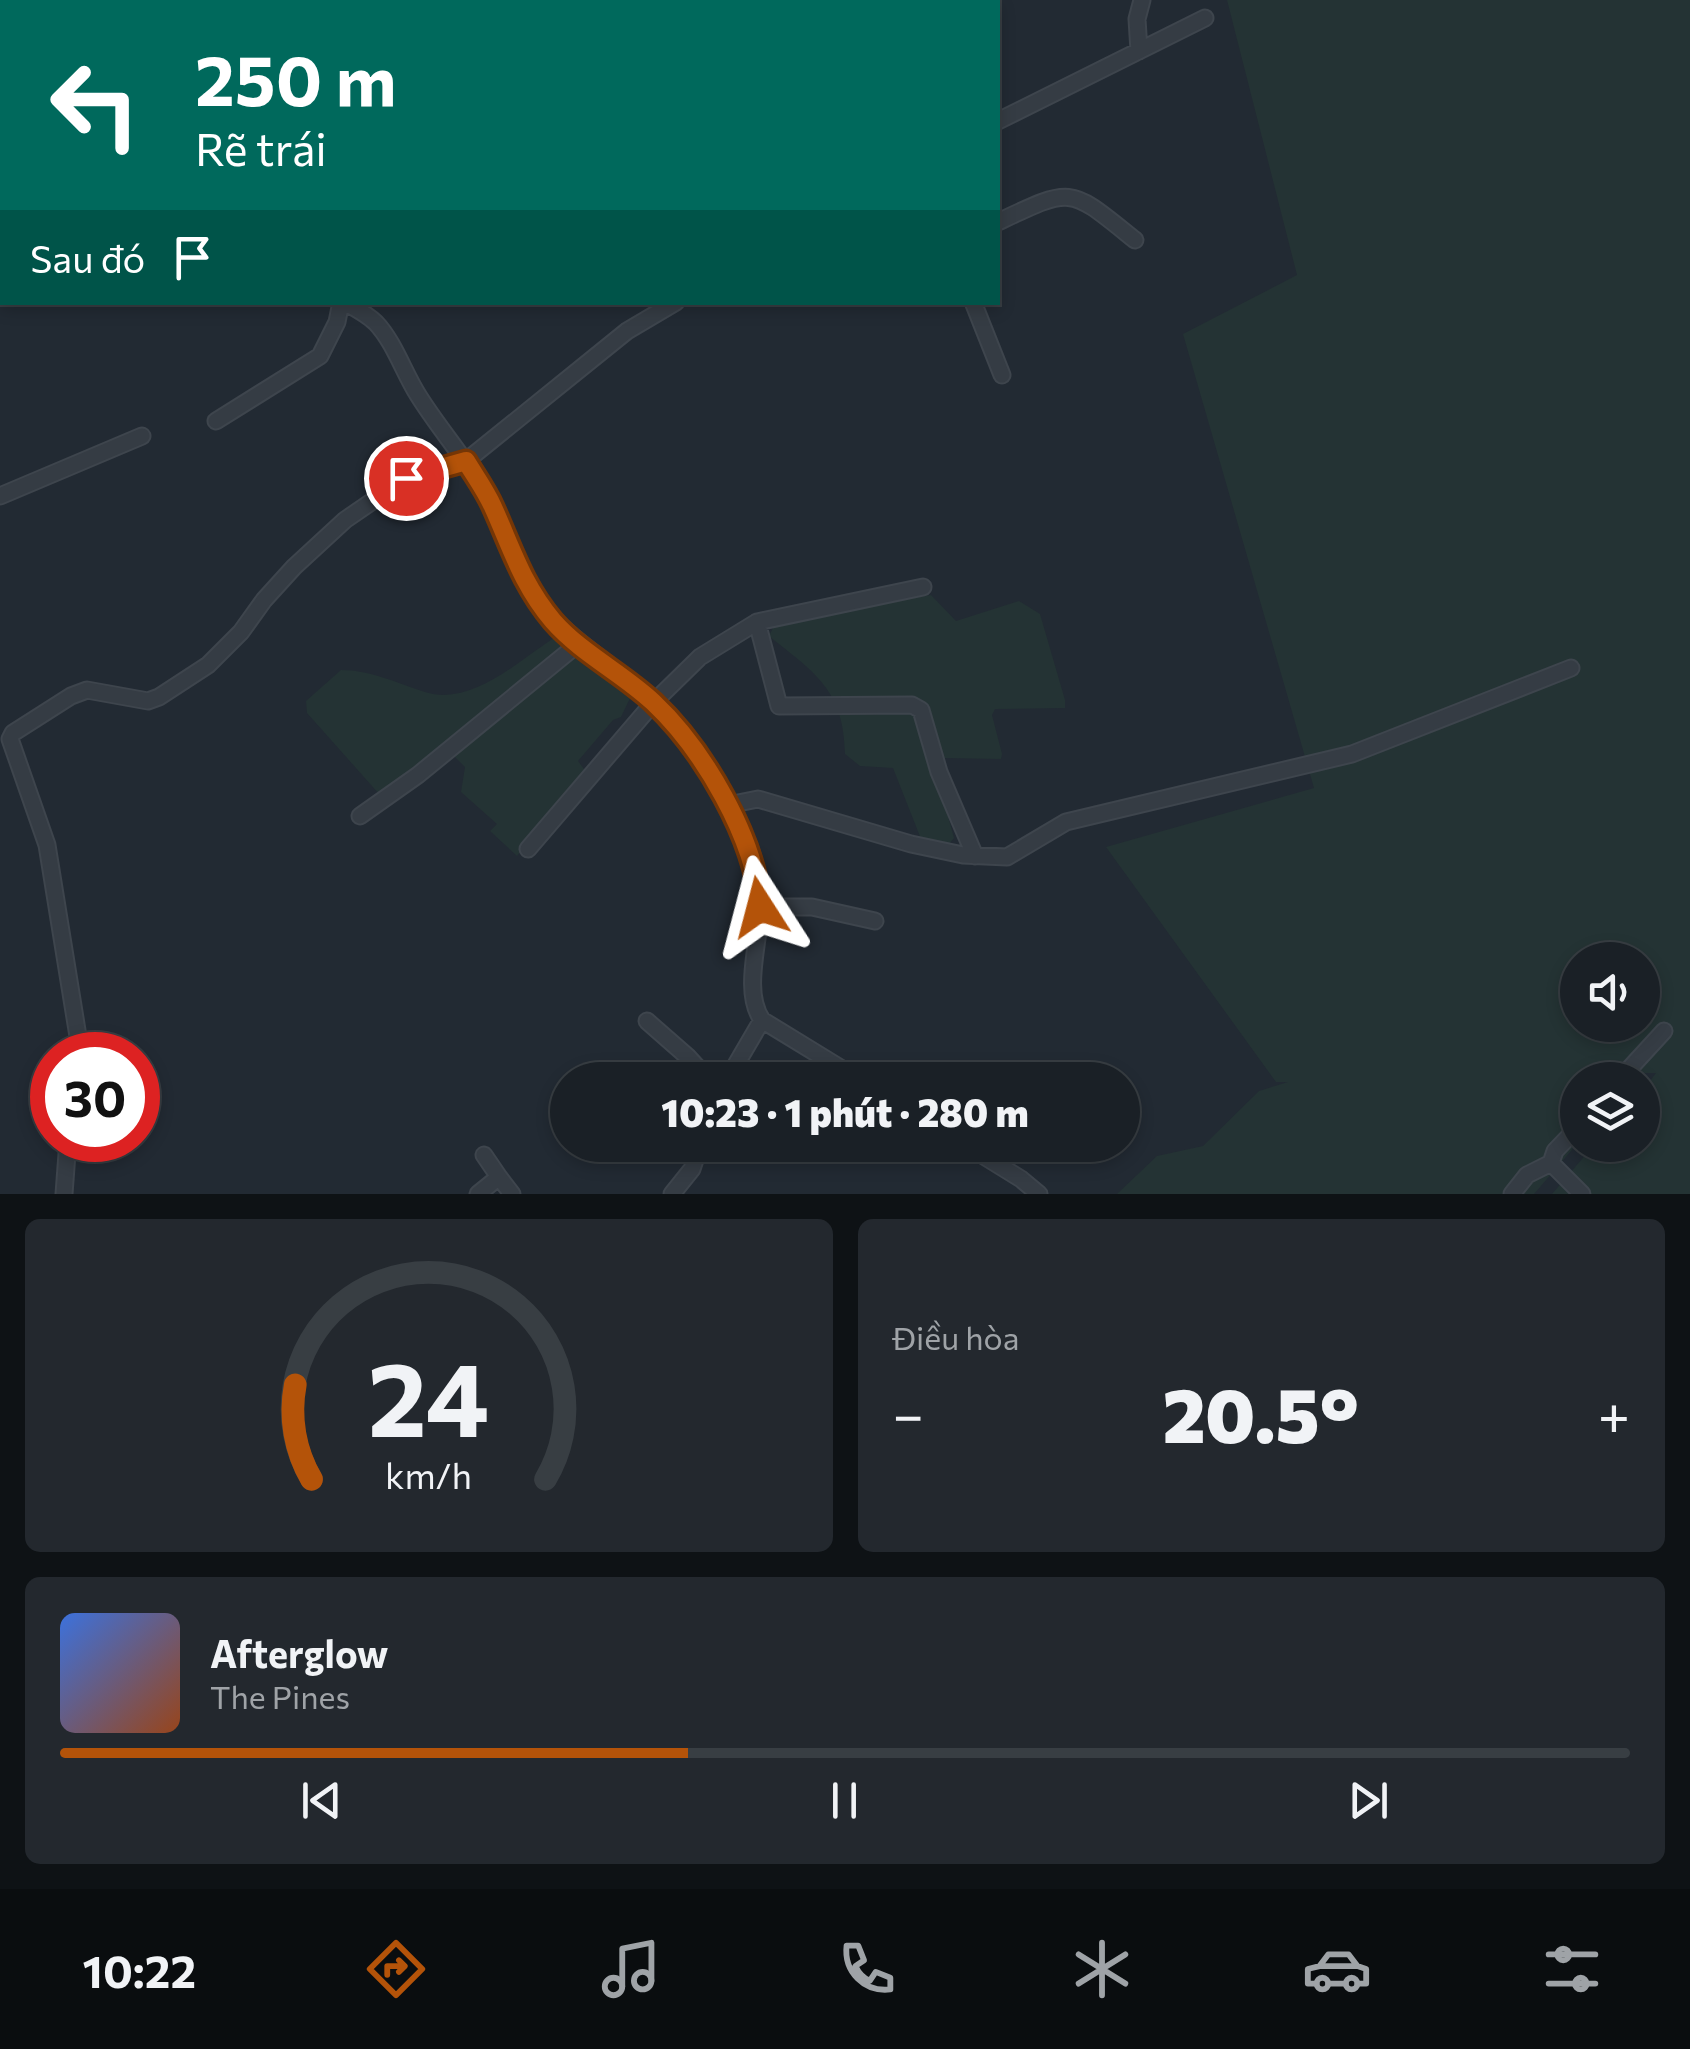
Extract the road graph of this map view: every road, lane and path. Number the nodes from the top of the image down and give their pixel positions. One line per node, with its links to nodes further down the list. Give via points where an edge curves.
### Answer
1 (1142, 0): 3 (street)
2 (1206, 18): 3 (street)
3 (1138, 51): 4 (street)
4 (1000, 121)
5 (1000, 221): 6 (street, via 1066,196)
6 (1134, 240)
7 (342, 305): 12 (street, via 320,356)
8 (348, 305): 14 (street, via 377,324)
9 (671, 305): 14 (street, via 627,331)
10 (974, 305): 11 (street)
11 (1002, 375)
12 (216, 422)
13 (142, 436): 15 (street)
14 (466, 461): 18 (street, via 522,578); 30 (street, via 406,478 345,520 208,665 159,698 86,690 13,733 47,846)
15 (0, 496)
16 (923, 587): 17 (street)
17 (758, 622): 20 (street, via 700,657); 24 (street, via 779,706 921,710 939,772)
18 (578, 644): 20 (street); 22 (street)
19 (1571, 668): 24 (street, via 1352,754 1066,822 1007,857)
20 (654, 702): 21 (street); 23 (street)
21 (728, 804): 24 (street, via 758,799); 25 (street, via 748,845)
22 (360, 816)
23 (528, 848)
24 (976, 856)
25 (760, 907): 26 (street, via 812,908); 27 (street, via 754,980)
26 (875, 921)
27 (762, 1020): 32 (street); 33 (street)
28 (647, 1021): 31 (street)
29 (1664, 1031): 34 (street)
30 (76, 1032)
31 (690, 1062)
32 (738, 1062)
33 (831, 1062)
34 (1636, 1062)
35 (1560, 1147): 40 (street)
36 (484, 1155): 41 (street)
37 (66, 1162): 42 (street)
38 (694, 1162): 45 (street)
39 (994, 1162): 46 (street)
40 (1551, 1163): 47 (street, via 1527,1175); 48 (street)
41 (500, 1177): 43 (street); 44 (street)
42 (64, 1194)
43 (478, 1194)
44 (512, 1194)
45 (672, 1194)
46 (1039, 1194)
47 (1512, 1194)
48 (1582, 1194)

